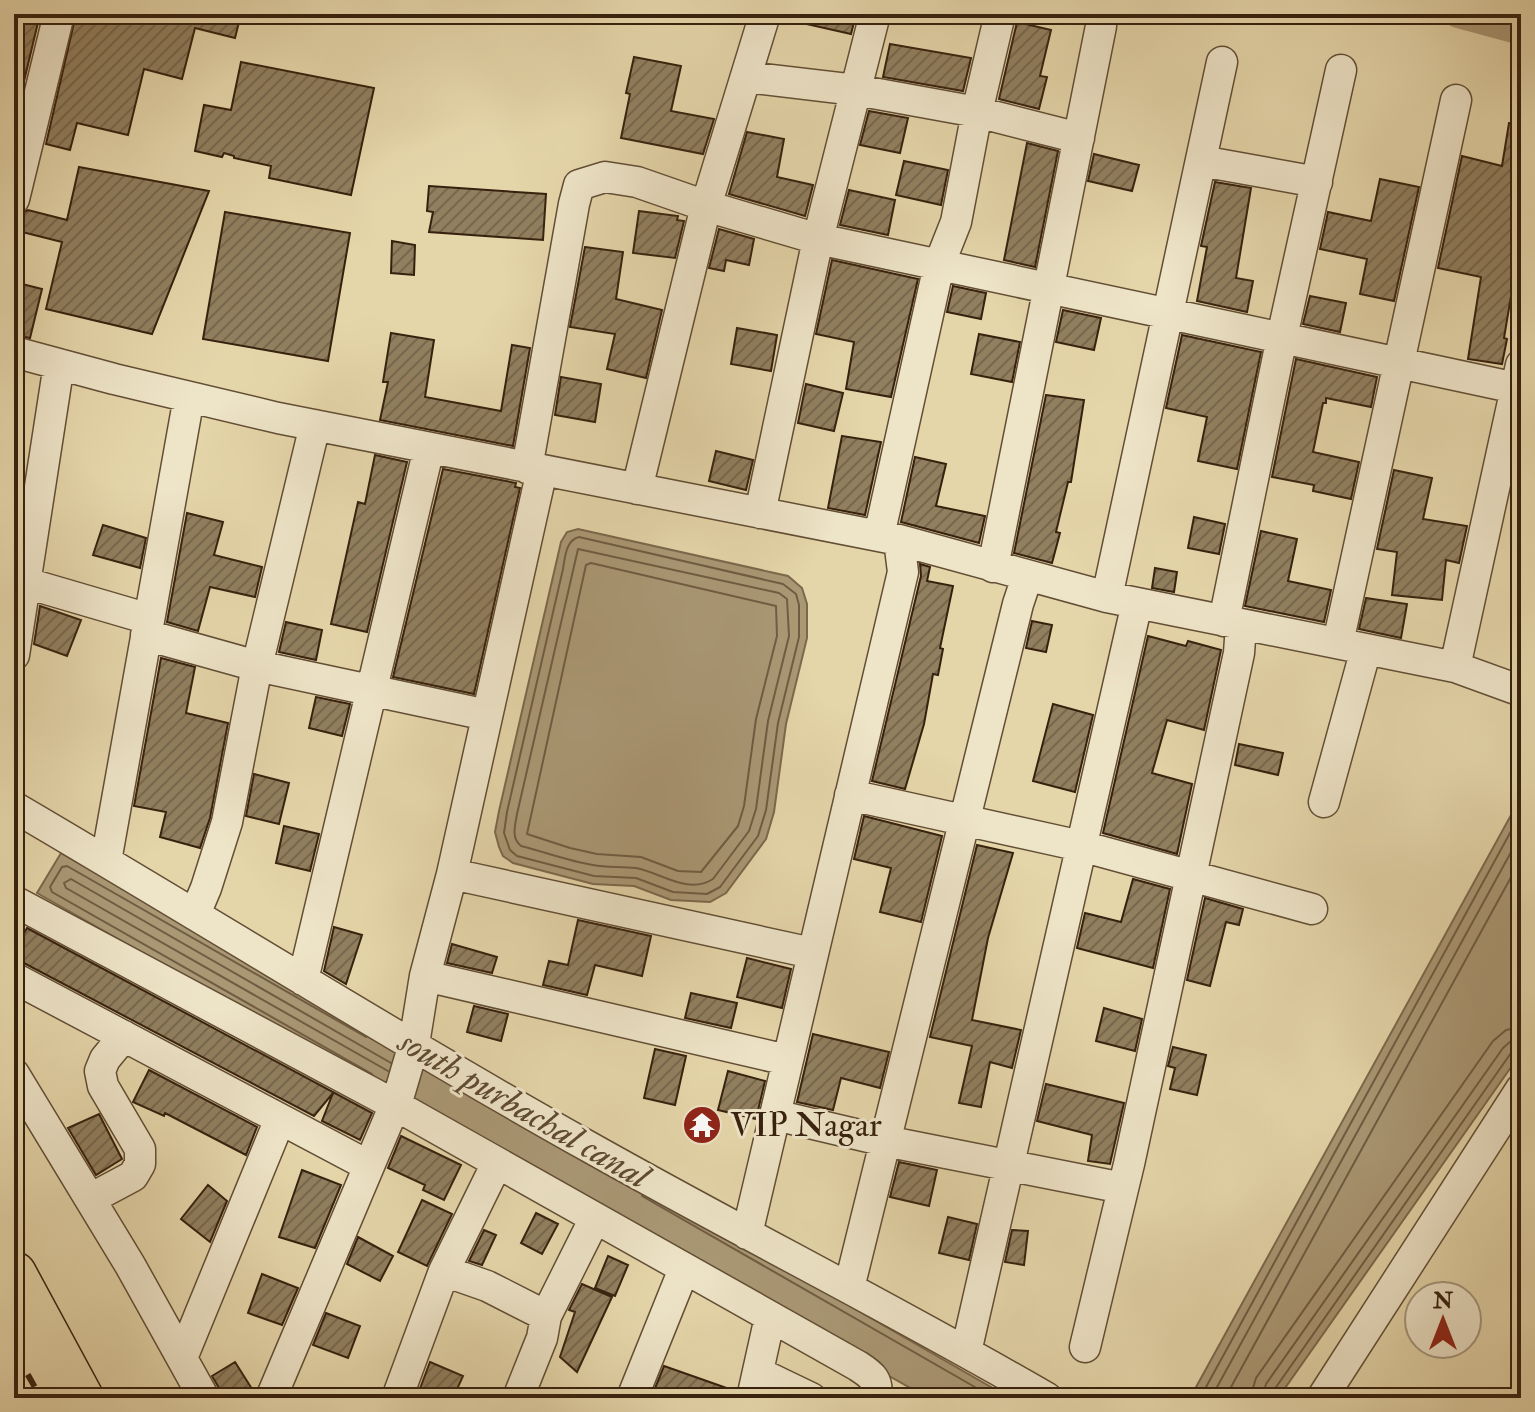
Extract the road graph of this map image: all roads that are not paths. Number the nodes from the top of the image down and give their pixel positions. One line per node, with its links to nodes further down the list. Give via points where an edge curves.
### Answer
1 (59, 14): 15 (street)
2 (765, 14): 8 (street)
3 (875, 14): 9 (street)
4 (1000, 14): 11 (street)
5 (1101, 26): 12 (street)
6 (1222, 62): 13 (street)
7 (1341, 70): 14 (street)
8 (746, 77): 9 (street); 16 (street)
9 (856, 90): 11 (street); 17 (street)
10 (1456, 100): 24 (street)
11 (977, 112): 12 (street); 18 (street, via 956,222)
12 (1079, 138): 19 (street)
13 (1201, 161): 14 (street); 20 (street)
14 (1317, 182): 21 (street)
15 (14, 199)
16 (706, 206): 17 (street); 29 (street, via 637,182 605,177 579,185); 30 (street)
17 (818, 239): 18 (street); 31 (street)
18 (939, 265): 19 (street); 32 (street)
19 (1050, 290): 20 (street); 34 (street)
20 (1168, 315): 21 (street); 37 (street)
21 (1282, 337): 24 (street); 39 (street)
22 (14, 352): 23 (street)
23 (59, 364): 26 (street); 33 (street)
24 (1397, 364): 25 (street); 41 (street)
25 (1519, 376): 44 (street)
26 (189, 397): 27 (street); 40 (street)
27 (315, 425): 28 (street); 43 (street)
28 (429, 448): 29 (street); 45 (street)
29 (535, 469): 30 (street); 47 (street)
30 (637, 489): 31 (street)
31 (760, 513): 32 (street)
32 (889, 538): 34 (street); 48 (street, via 903,572)
33 (23, 543): 36 (street)
34 (993, 567): 35 (street)
35 (1027, 577): 37 (street); 51 (street)
36 (26, 583): 40 (street); 42 (street)
37 (1107, 597): 38 (street)
38 (1137, 603): 39 (street); 52 (street)
39 (1233, 623): 41 (street); 55 (street, via 1239,653)
40 (147, 627): 43 (street); 53 (street)
41 (1352, 646): 44 (street); 49 (street)
42 (14, 655)
43 (257, 666): 45 (street); 58 (street, via 227,822)
44 (1455, 667): 46 (street)
45 (372, 689): 47 (street); 62 (street)
46 (1521, 691)
47 (487, 715): 54 (street)
48 (850, 795): 51 (street); 59 (street)
49 (1324, 802)
50 (14, 807): 53 (street)
51 (965, 820): 52 (street); 71 (street)
52 (1081, 846): 55 (street); 73 (street)
53 (106, 861): 58 (street)
54 (452, 874): 59 (street); 60 (street)
55 (1191, 875): 57 (street); 75 (street)
56 (14, 901): 68 (street)
57 (1312, 909)
58 (195, 914): 62 (street)
59 (812, 953): 65 (street)
60 (425, 976): 64 (street); 65 (street)
61 (14, 978): 63 (street)
62 (303, 980): 64 (street)
63 (124, 1036): 70 (street); 76 (street, via 100,1071 103,1086 140,1149 140,1164 133,1176)
64 (412, 1052): 68 (street); 78 (street)
65 (787, 1060): 69 (street)
66 (14, 1074): 76 (street)
67 (1521, 1089): 100 (street)
68 (397, 1100): 72 (street); 74 (street)
69 (775, 1115): 71 (street); 78 (street)
70 (280, 1119): 74 (street); 88 (street)
71 (885, 1141): 73 (street); 82 (street)
72 (497, 1163): 77 (street); 80 (street)
73 (1007, 1165): 75 (street); 86 (street)
74 (369, 1166): 93 (street)
75 (1123, 1188): 85 (street)
76 (90, 1199): 88 (street)
77 (595, 1218): 79 (street); 83 (street)
78 (747, 1234): 82 (street)
79 (684, 1269): 84 (street); 96 (street)
80 (444, 1271): 83 (street); 94 (street)
81 (14, 1274): 91 (main road)
82 (849, 1288): 86 (street)
83 (546, 1316): 95 (street)
84 (770, 1317): 89 (street); 98 (street, via 874,1376)
85 (1085, 1347)
86 (966, 1352): 99 (street)
87 (14, 1358): 90 (main road)
88 (182, 1358): 92 (street)
89 (755, 1386): 97 (street)
90 (35, 1398)
91 (81, 1398)
92 (204, 1398)
93 (271, 1398)
94 (397, 1398)
95 (518, 1398)
96 (632, 1398)
97 (810, 1398)
98 (876, 1398)
99 (1047, 1398)
100 (1322, 1398)

